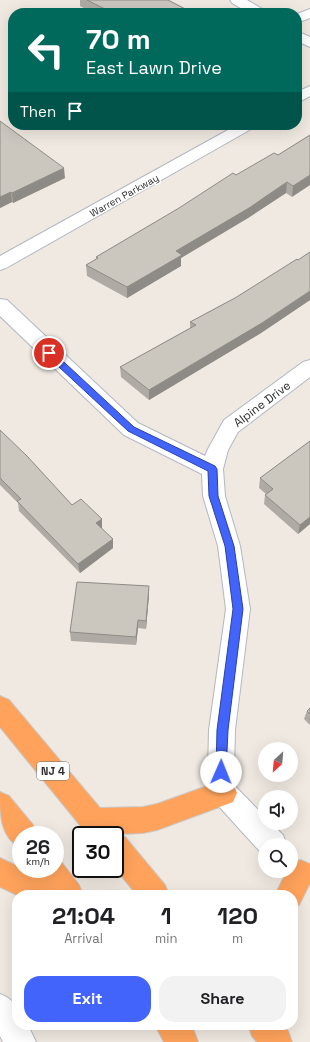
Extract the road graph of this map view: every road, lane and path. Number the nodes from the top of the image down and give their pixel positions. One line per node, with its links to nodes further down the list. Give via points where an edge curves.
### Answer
1 (237, 0): 2 (street)
2 (251, 8)
3 (239, 130): 4 (street, Warren Parkway)
4 (0, 264)
5 (0, 305): 7 (street, via 131,429)
6 (310, 367): 7 (street, Alpine Drive, via 231,426 218,449)
7 (212, 469): 9 (street, via 214,496 229,546 238,609 222,730 221,772)
8 (0, 708): 12 (highway, NJ 4)
9 (224, 793): 13 (highway, via 157,818); 14 (street)
10 (0, 805): 11 (highway)
11 (16, 826)
12 (98, 826)
13 (114, 826)
14 (266, 838)
15 (124, 858): 20 (highway)
16 (0, 872): 18 (highway)
17 (56, 878): 19 (highway)
18 (38, 890)
19 (65, 890)
20 (151, 890)
21 (0, 1009): 22 (street)
22 (12, 1027)
23 (14, 1030): 26 (street)
24 (174, 1030): 27 (highway)
25 (267, 1030): 28 (highway)
26 (22, 1042)
27 (183, 1042)
28 (277, 1042)

